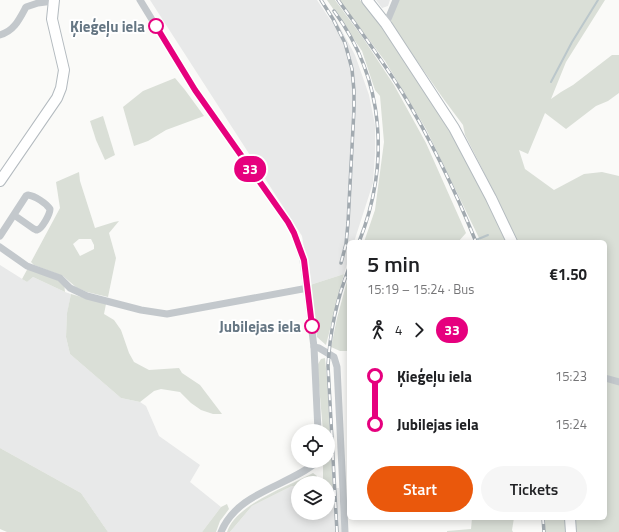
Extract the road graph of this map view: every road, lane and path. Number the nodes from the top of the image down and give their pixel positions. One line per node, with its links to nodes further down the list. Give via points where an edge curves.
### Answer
1 (140, 0): 13 (street, via 195,90 288,222 304,260)
2 (367, 0): 5 (main road)
3 (396, 0): 5 (street)
4 (54, 1): 6 (street, via 38,2 26,8 8,33); 7 (main road, via 52,19 64,70 61,88 57,98)
5 (386, 24): 11 (main road, via 454,128)
6 (0, 35)
7 (3, 169): 8 (main road)
8 (0, 181)
9 (14, 215): 9 (street, via 28,195 50,209 49,215 38,230); 10 (street)
10 (0, 236)
11 (511, 240)
12 (0, 247): 13 (street, via 27,266 60,278 70,288 87,296 140,310 167,314)
13 (308, 288): 14 (street)
14 (314, 348): 17 (street); 21 (street, via 320,348 334,357 337,367)
15 (607, 379): 16 (street)
16 (619, 382)
17 (318, 424)
18 (310, 468): 20 (street, via 240,506)
19 (570, 520): 22 (main road)
20 (221, 532)
21 (345, 532)
22 (571, 532)

